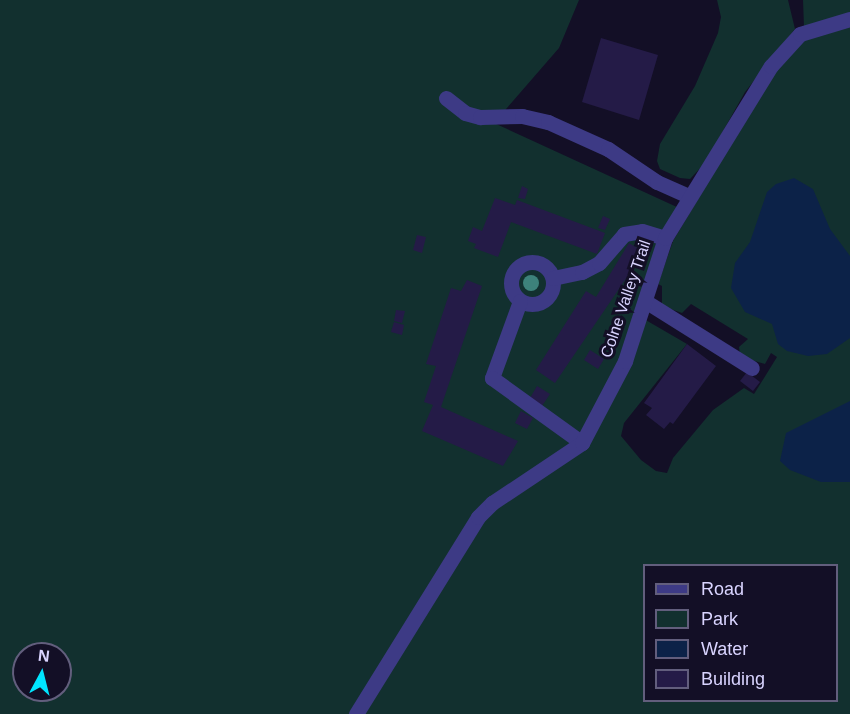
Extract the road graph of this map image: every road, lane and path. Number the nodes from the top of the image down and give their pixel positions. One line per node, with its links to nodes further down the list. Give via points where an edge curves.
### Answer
1 (850, 19): 3 (street, Colne Valley Trail, via 800,34 771,66)
2 (446, 98): 3 (street, via 465,113 480,117 522,116 548,122 608,149 657,182)
3 (690, 197): 4 (street, Colne Valley Trail)
4 (665, 238): 5 (street, via 642,231 624,234 599,263 582,272); 7 (street, Colne Valley Trail)
5 (553, 278): 6 (street, via 551,292 541,303); 6 (street, via 540,264 521,265 510,282)
6 (520, 301): 9 (street, via 492,378)
7 (645, 301): 8 (street); 9 (street, Colne Valley Trail, via 625,360)
8 (752, 368)
9 (582, 443): 10 (street, Colne Valley Trail, via 492,503 478,517)
10 (356, 714)

